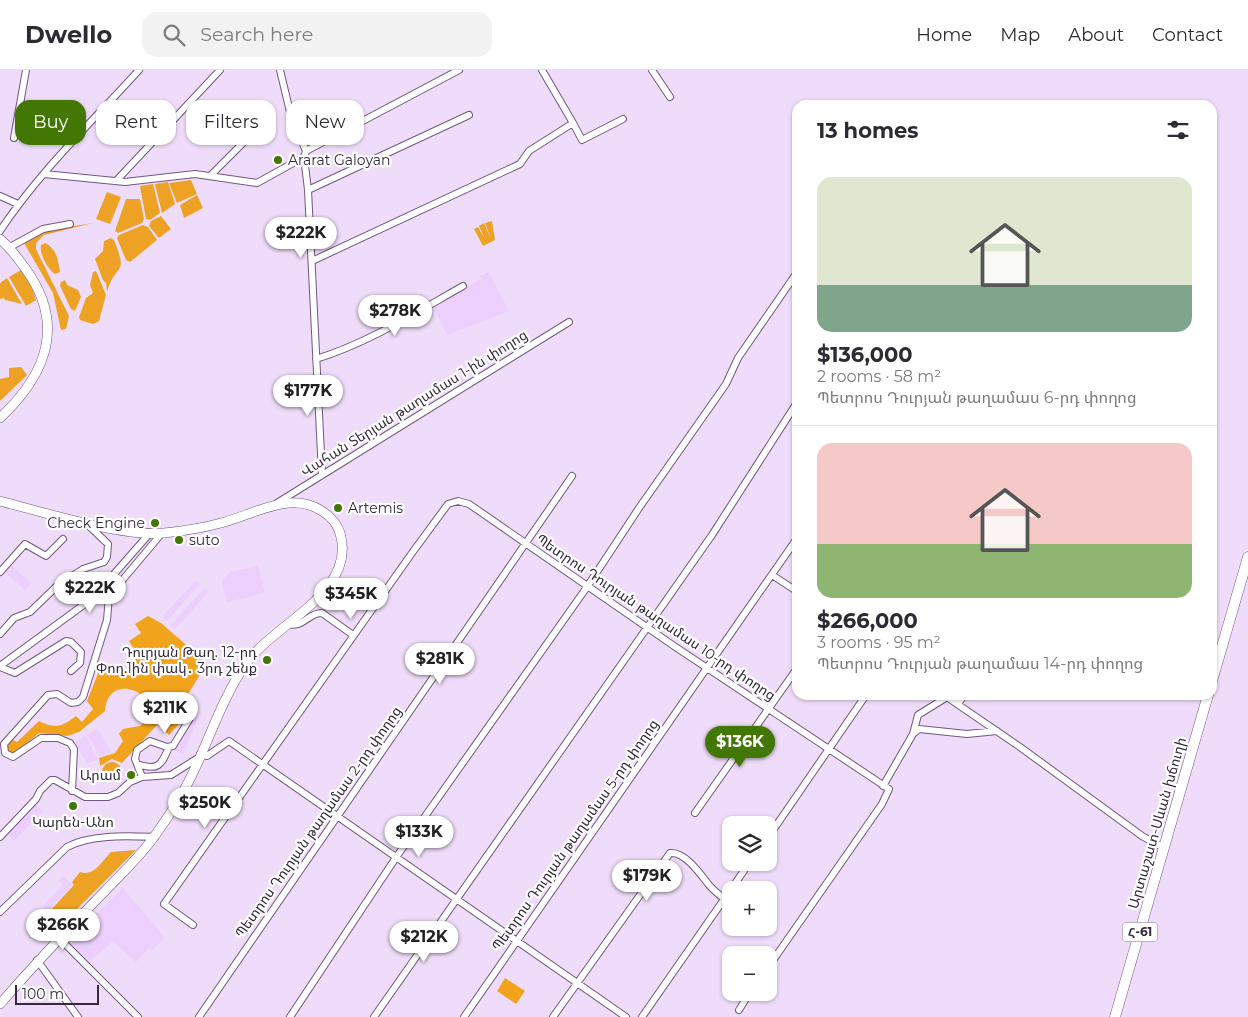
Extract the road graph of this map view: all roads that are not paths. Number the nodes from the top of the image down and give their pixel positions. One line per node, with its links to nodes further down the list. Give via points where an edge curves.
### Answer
1 (26, 70): 12 (street)
2 (139, 70): 15 (street)
3 (220, 70): 17 (street)
4 (280, 70): 14 (street, via 291,116)
5 (459, 70): 14 (street)
6 (542, 70): 11 (street)
7 (652, 70): 8 (street)
8 (670, 97)
9 (469, 115): 18 (street)
10 (623, 119): 11 (street, via 582,140)
11 (572, 123): 25 (street, via 529,151 520,164)
12 (14, 138)
13 (241, 145): 16 (street)
14 (305, 154): 16 (street, via 257,183); 18 (street)
15 (44, 174): 17 (street); 20 (street)
16 (210, 176): 17 (street, via 196,174 125,182)
17 (116, 180)
18 (308, 190): 25 (street)
19 (0, 196): 20 (street)
20 (18, 204): 22 (street)
21 (70, 224): 24 (street, via 43,229)
22 (0, 231)
23 (0, 239): 24 (main road)
24 (10, 247): 31 (main road, via 36,283 49,329 47,349 36,374)
25 (312, 261): 29 (street)
26 (792, 280): 45 (street, via 738,358 726,384)
27 (462, 286): 29 (street, via 375,336)
28 (569, 322): 32 (street, Վահան Տերյան թաղամաս 1-ին փողոց)
29 (316, 359): 32 (street)
30 (792, 410): 48 (street, via 712,535)
31 (0, 418)
32 (322, 474): 35 (street, Վահան Տերյան թաղամաս 1-ին փողոց)
33 (572, 476): 40 (street, Պետրոս Դուրյան թաղամաս 2-րդ փողոց)
34 (0, 500): 36 (main road)
35 (273, 506): 38 (main road, via 223,523); 47 (main road, via 302,504 321,510 337,526 343,546 340,570 333,581)
36 (86, 522): 37 (main road); 49 (street, via 108,544 104,562 83,569 58,585 30,612 14,618)
37 (150, 533): 38 (main road); 52 (street, via 93,598)
38 (162, 533): 73 (street, via 108,596 107,620 83,697 72,703 57,694 48,695 4,744 5,754 13,757 41,738 58,738 70,743 74,749)
39 (62, 540): 43 (street, via 46,556 26,544)
40 (526, 544): 45 (street, Պետրոս Դուրյան թաղամաս 10-րդ փողոց); 50 (street, Պետրոս Դուրյան թաղամաս 10-րդ փողոց, via 469,504 458,501 448,504); 75 (street, Պետրոս Դուրյան թաղամաս 2-րդ փողոց)
41 (792, 546): 44 (street, Պետրոս Դուրյան թաղամաս 5-րդ փողոց)
42 (1248, 557): 51 (main road)
43 (0, 572)
44 (772, 575): 46 (street); 53 (street, Պետրոս Դուրյան թաղամաս 5-րդ փողոց)
45 (587, 587): 48 (street, Պետրոս Դուրյան թաղամաս 10-րդ փողոց); 80 (street)
46 (792, 588)
47 (285, 624): 50 (street, via 299,625 322,613); 68 (main road, via 258,648 244,666)
48 (646, 627): 53 (street, Պետրոս Դուրյան թաղամաս 10-րդ փողոց); 82 (street)
49 (0, 634)
50 (353, 634): 70 (street)
51 (1217, 663)
52 (0, 666): 54 (street, via 15,673 66,641 81,652 80,663)
53 (707, 668): 62 (street, Պետրոս Դուրյան թաղամաս 10-րդ փողոց); 87 (street, Պետրոս Դուրյան թաղամաս 5-րդ փողոց)
54 (71, 671)
55 (792, 676): 62 (street)
56 (863, 700): 67 (street)
57 (940, 700): 65 (street, via 918,715)
58 (952, 700): 61 (street)
59 (961, 700): 61 (street)
60 (1207, 700): 79 (main road, Արտաշատ-Սևան խճուղի / Հ-61)
61 (958, 704): 64 (street)
62 (769, 710): 67 (street, Պետրոս Դուրյան թաղամաս 10-րդ փողոց); 74 (street)
63 (190, 720): 66 (street, via 177,743)
64 (998, 732): 65 (street, via 967,734 919,729); 79 (street, via 1142,836)
65 (913, 734): 72 (street)
66 (169, 747): 69 (street, via 164,761 157,767); 69 (street, via 154,741 143,744 137,750)
67 (829, 749): 72 (street, Պետրոս Դուրյան թաղամաս 10-րդ փողոց); 76 (street)
68 (199, 756): 70 (street, via 207,756 229,741); 71 (street, via 171,775); 78 (main road, via 176,804)
69 (137, 764): 71 (street)
70 (263, 765): 75 (street); 85 (street, via 164,904)
71 (142, 778): 73 (street, via 108,797 85,797)
72 (886, 787): 88 (street)
73 (72, 791): 77 (street, via 51,780)
74 (695, 813)
75 (337, 815): 80 (street); 96 (street, Պետրոս Դուրյան թաղամաս 2-րդ փողոց)
76 (777, 824)
77 (0, 837)
78 (155, 837): 84 (street, via 78,841 67,847); 86 (main road)
79 (1164, 848): 103 (main road, Արտաշատ-Սևան խճուղի / Հ-61)
80 (397, 856): 82 (street); 97 (street)
81 (722, 897): 90 (street, via 700,871 670,853)
82 (457, 898): 87 (street); 98 (street)
83 (722, 902): 102 (street)
84 (0, 912)
85 (193, 925)
86 (59, 938): 89 (main road); 95 (street)
87 (517, 940): 90 (street); 99 (street, Պետրոս Դուրյան թաղամաս 5-րդ փողոց)
88 (777, 955)
89 (37, 960): 92 (main road); 94 (street)
90 (577, 983): 100 (street); 101 (street)
91 (744, 1001): 93 (street)
92 (0, 1004)
93 (739, 1010)
94 (78, 1017)
95 (138, 1017)
96 (199, 1017)
97 (290, 1017)
98 (374, 1017)
99 (464, 1017)
100 (553, 1017)
101 (626, 1017)
102 (642, 1017)
103 (1115, 1017)

